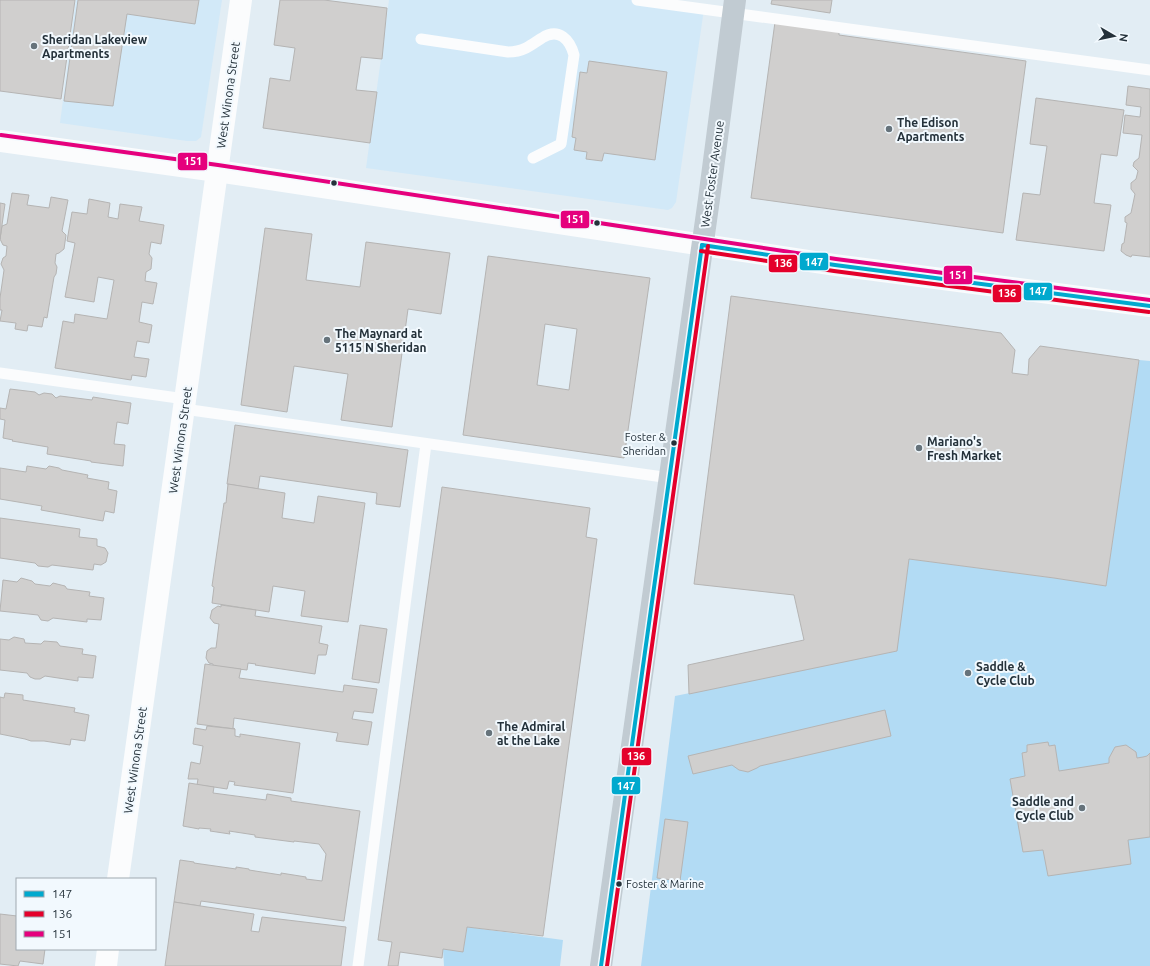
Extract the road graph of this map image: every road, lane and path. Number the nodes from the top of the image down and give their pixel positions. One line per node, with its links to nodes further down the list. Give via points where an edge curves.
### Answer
1 (241, 0): 8 (main road, West Winona Street)
2 (637, 0): 3 (lane)
3 (734, 7): 5 (lane); 9 (main road, West Foster Avenue)
4 (421, 39): 7 (lane, via 508,52 517,52 551,34 561,35 567,39 574,55 561,144)
5 (1150, 70)
6 (0, 141): 8 (main road)
7 (533, 158)
8 (218, 171): 9 (main road); 12 (main road, West Winona Street)
9 (702, 245): 10 (main road); 14 (main road, West Foster Avenue)
10 (1150, 306)
11 (0, 374): 12 (lane)
12 (185, 404): 13 (lane); 15 (main road, West Winona Street)
13 (426, 444): 14 (lane); 18 (lane)
14 (670, 478): 19 (main road, West Foster Avenue)
15 (118, 878)
16 (108, 950): 17 (main road)
17 (106, 966)
18 (358, 966)
19 (601, 966)

